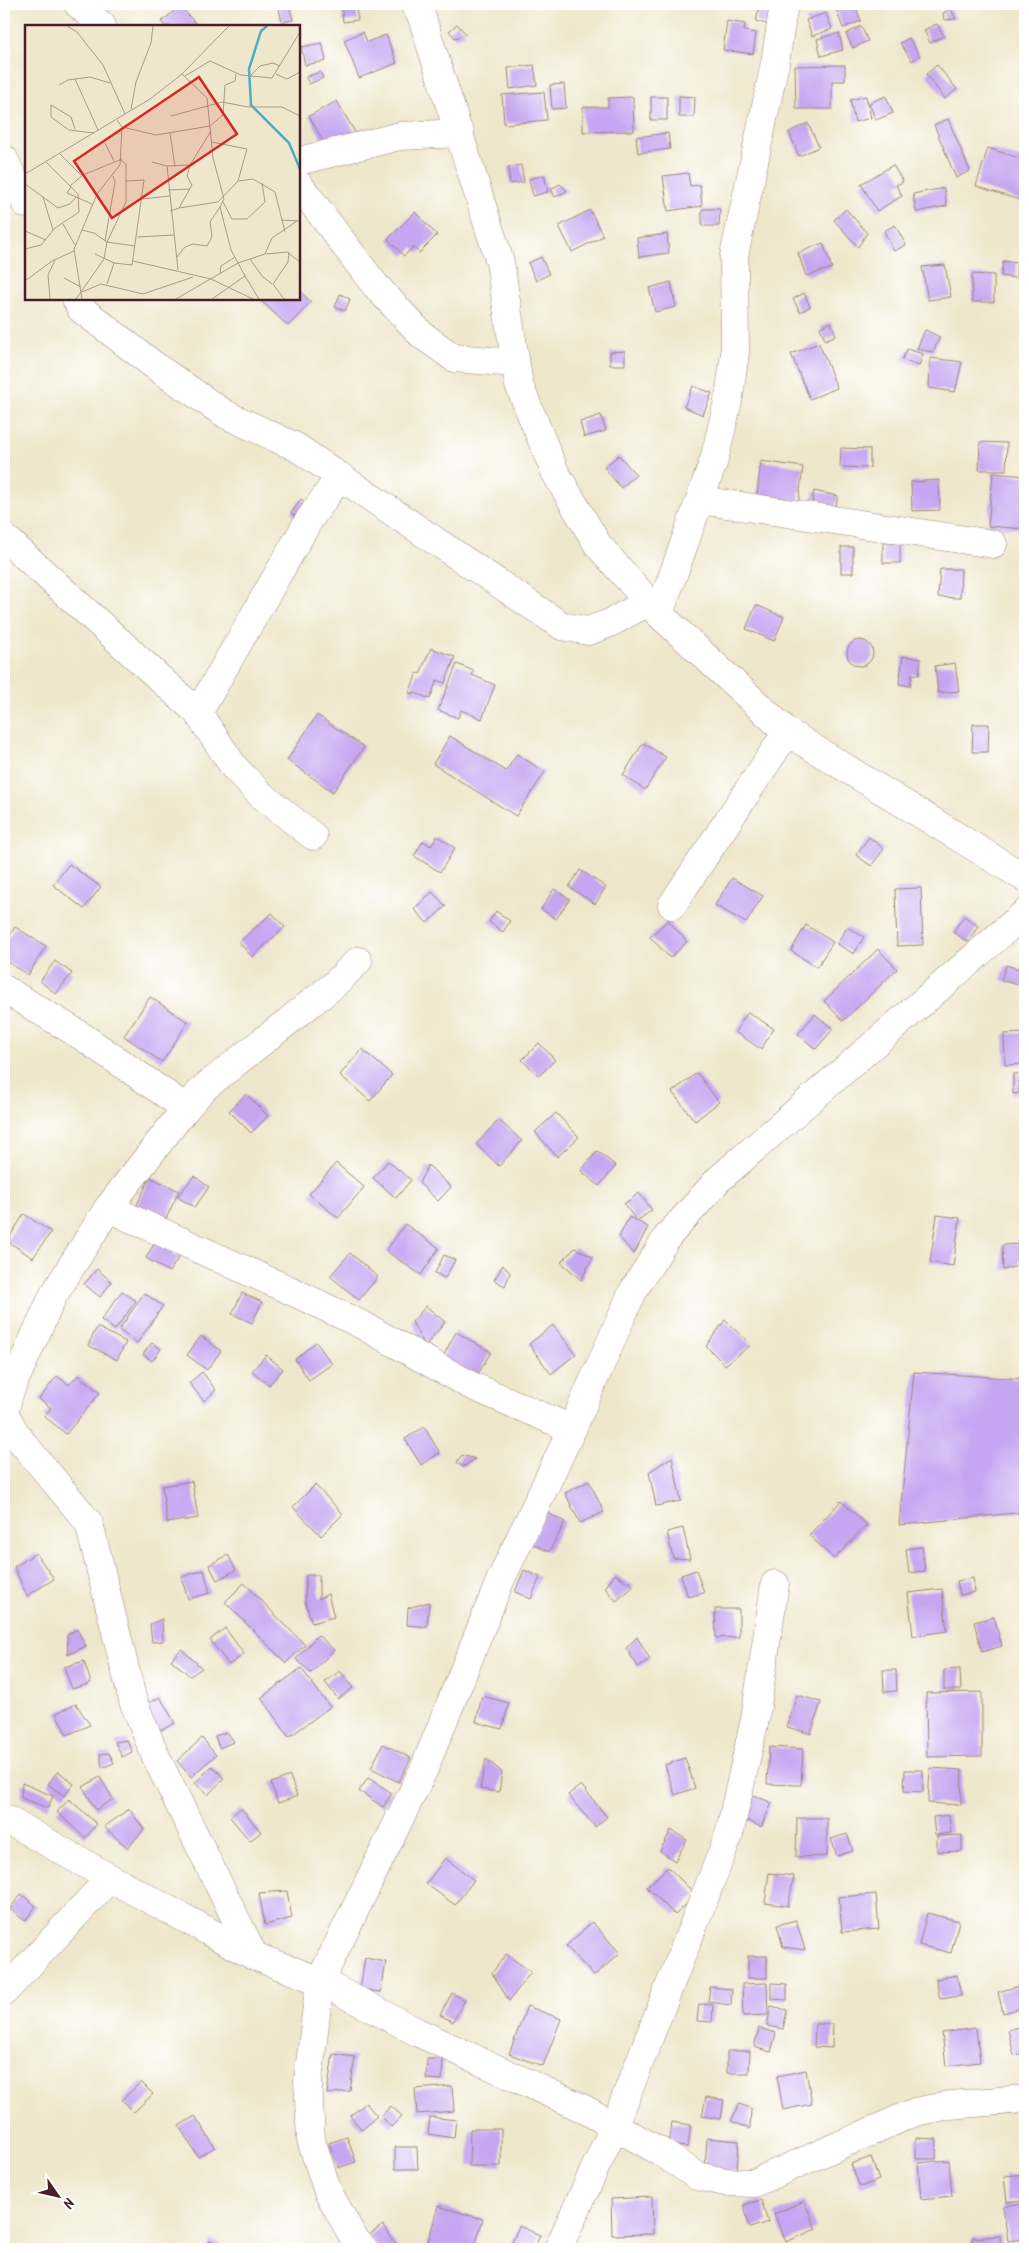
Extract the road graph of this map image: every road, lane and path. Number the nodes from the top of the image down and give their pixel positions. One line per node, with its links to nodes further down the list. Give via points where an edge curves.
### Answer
1 (78, 4): 4 (street)
2 (414, 4): 5 (street, via 421,15)
3 (784, 4): 13 (street, via 775,63 734,256 735,352 729,397 714,460)
4 (101, 25)
5 (460, 133): 7 (street, via 400,136); 11 (street, via 500,262)
6 (4, 160): 9 (street)
7 (300, 162)
8 (300, 186): 11 (street, via 375,285 422,335 454,358)
9 (25, 202)
10 (76, 300): 12 (street, via 81,309 159,369 225,414 296,447)
11 (515, 363): 16 (street, via 519,386 555,472 598,545)
12 (340, 476): 16 (street, via 562,626 588,631); 17 (street, via 309,520)
13 (700, 500): 15 (street); 16 (street)
14 (4, 537): 17 (street)
15 (993, 544)
16 (653, 608): 18 (street)
17 (198, 713): 19 (street, via 234,767 260,794)
18 (786, 732): 20 (street); 21 (street)
19 (313, 836)
20 (1025, 878)
21 (672, 905)
22 (1025, 913): 28 (street, via 718,1179 668,1236 633,1291)
23 (358, 961): 25 (street, via 334,985 205,1087)
24 (4, 989): 25 (street)
25 (186, 1108): 26 (street)
26 (108, 1208): 27 (street, via 53,1296 10,1391); 28 (street, via 364,1326 470,1385)
27 (4, 1413): 32 (street, via 17,1436 89,1523 133,1701 156,1757)
28 (572, 1429): 33 (street, via 500,1581 424,1769)
29 (775, 1584): 36 (street, via 755,1719 729,1835)
30 (4, 1818): 31 (street)
31 (110, 1878): 32 (street); 34 (street)
32 (254, 1956): 33 (street)
33 (320, 1981): 36 (street, via 417,2032 584,2109); 37 (street, via 308,2081 311,2140 328,2192 355,2240)
34 (4, 1992)
35 (1025, 2099): 36 (street, via 950,2105 914,2112 754,2183 725,2182 697,2176 661,2152)
36 (614, 2128): 38 (street)
37 (364, 2249)
38 (558, 2249)

